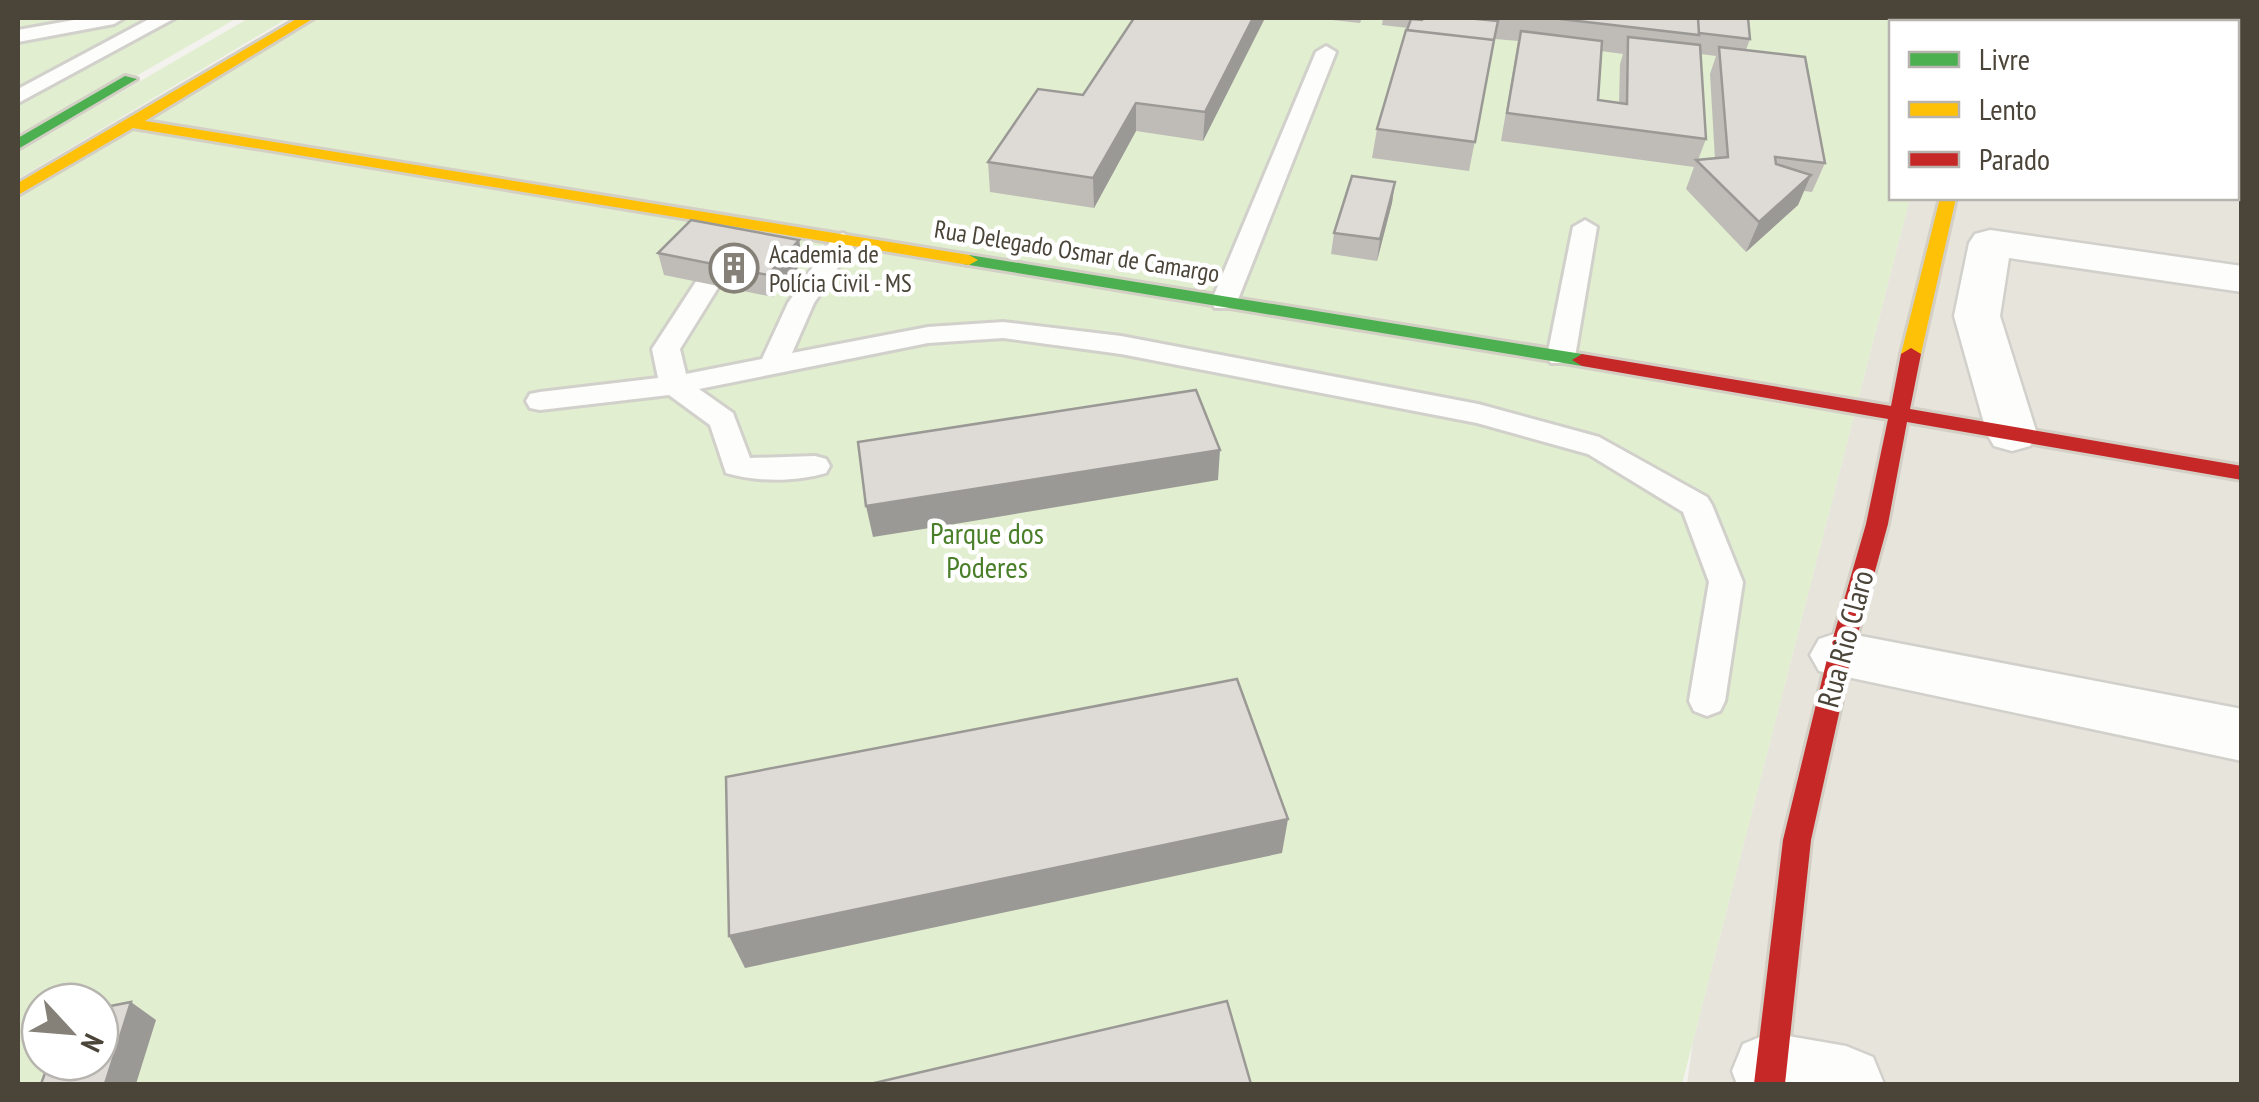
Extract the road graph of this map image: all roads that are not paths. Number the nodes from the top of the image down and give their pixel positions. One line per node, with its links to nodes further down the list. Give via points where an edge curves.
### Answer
1 (114, 18): 4 (lane)
2 (165, 18): 7 (lane)
3 (306, 18): 8 (street)
4 (18, 36)
5 (1326, 52): 18 (lane)
6 (152, 66): 9 (street)
7 (18, 96)
8 (129, 123): 10 (street); 12 (street, Rua Delegado Osmar de Camargo)
9 (18, 144)
10 (18, 190)
11 (1948, 200): 23 (street, Rua Rio Claro)
12 (757, 226): 14 (street, Rua Delegado Osmar de Camargo); 15 (lane)
13 (1584, 227): 19 (lane)
14 (843, 241): 18 (street, Rua Delegado Osmar de Camargo); 20 (lane, via 801,303)
15 (737, 249)
16 (2242, 279): 24 (street, via 1990,244 1977,316)
17 (708, 284): 21 (lane, via 666,349)
18 (1224, 302): 19 (street, Rua Delegado Osmar de Camargo)
19 (1561, 358): 23 (street, Rua Delegado Osmar de Camargo)
20 (772, 367): 21 (lane); 28 (lane, via 928,335 1003,330 1121,345 1478,414 1599,447 1696,505 1726,582)
21 (674, 385): 22 (lane); 25 (lane, via 723,420 737,466)
22 (540, 401)
23 (1898, 412): 24 (street, Rua Delegado Osmar de Camargo); 27 (street, Rua Rio Claro)
24 (2012, 434): 26 (street, Rua Delegado Osmar de Camargo)
25 (815, 466)
26 (2242, 472)
27 (1840, 655): 29 (street); 30 (street, Rua Rio Claro, via 1797,840)
28 (1706, 702)
29 (2242, 735)
30 (1769, 1078): 31 (street)
31 (1846, 1084)

